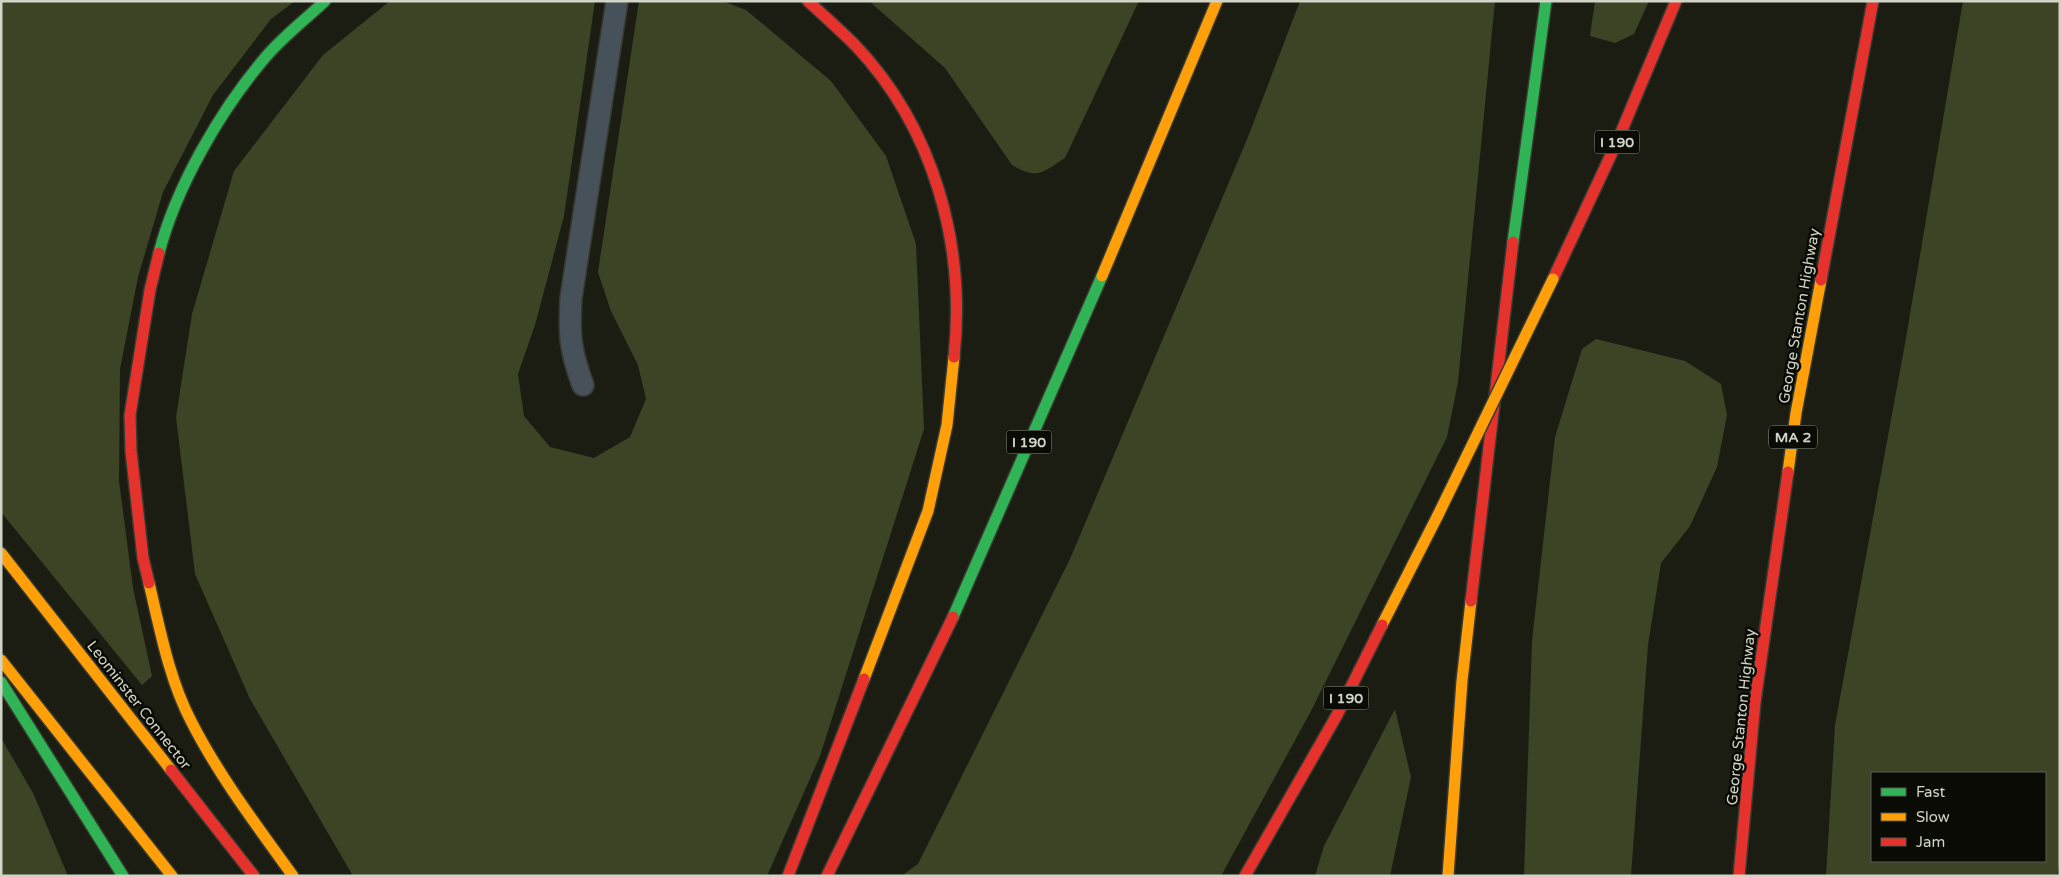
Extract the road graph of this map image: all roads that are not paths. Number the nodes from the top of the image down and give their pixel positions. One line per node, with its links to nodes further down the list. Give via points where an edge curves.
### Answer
1 (325, 1): 15 (main road, via 265,57 235,95 208,138 174,210 150,290 130,415 130,451 143,558 166,655 190,720 239,801)
2 (617, 1): 8 (lane, via 571,298 569,333)
3 (808, 1): 16 (main road, via 856,46 920,137 946,214 957,290 956,341 947,425 928,512)
4 (1218, 1): 17 (main road, I 190, via 950,623)
5 (1546, 1): 19 (main road, via 1519,193 1462,681)
6 (1676, 1): 18 (main road, I 190, bridge, via 1617,142 1438,515 1337,715)
7 (1873, 1): 20 (main road, George Stanton Highway / MA 2, via 1796,414 1755,702)
8 (583, 385)
9 (1, 553): 14 (main road, Leominster Connector)
10 (1, 660): 13 (main road)
11 (1, 682): 12 (main road)
12 (123, 876)
13 (172, 876)
14 (254, 876)
15 (293, 876)
16 (788, 876)
17 (827, 876)
18 (1245, 876)
19 (1448, 876)
20 (1739, 876)

